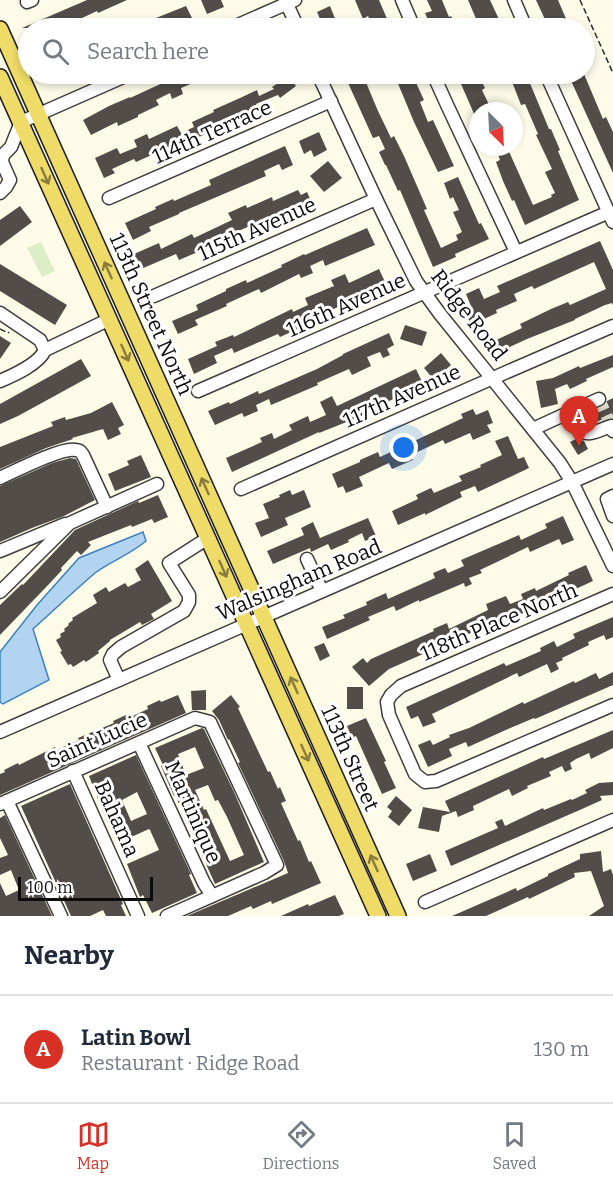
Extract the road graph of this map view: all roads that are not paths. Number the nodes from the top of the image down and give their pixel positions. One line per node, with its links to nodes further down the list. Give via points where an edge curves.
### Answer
1 (402, 0): 6 (street)
2 (514, 0): 7 (street)
3 (289, 1): 4 (street); 5 (street)
4 (252, 18)
5 (295, 18)
6 (410, 18)
7 (522, 18)
8 (0, 29): 9 (main road, 113th Street North)
9 (18, 70)
10 (0, 77): 18 (main road, 113th Street North)
11 (24, 84): 17 (main road, 113th Street North)
12 (108, 84): 17 (street)
13 (323, 84): 16 (street, Ridge Road)
14 (438, 84): 23 (street)
15 (551, 84): 22 (street)
16 (331, 101): 20 (street, 114th Terrace); 21 (street, Ridge Road)
17 (38, 115): 18 (street); 54 (main road, 113th Street North, one-way to 17)
18 (21, 122): 19 (street, via 11,147 3,155 10,180); 27 (main road, 113th Street North, one-way to 27)
19 (0, 193)
20 (109, 198)
21 (376, 199): 24 (street, Ridge Road); 25 (street, 115th Avenue)
22 (611, 217): 23 (street, 116th Avenue)
23 (516, 252): 24 (street, 116th Avenue)
24 (424, 292): 30 (street, Ridge Road); 32 (street, 116th Avenue)
25 (154, 296)
26 (0, 313): 29 (street, via 40,340)
27 (110, 320): 29 (street); 47 (main road, 113th Street North, one-way to 47)
28 (613, 326): 30 (street, 117th Avenue)
29 (45, 350): 31 (street, via 42,357)
30 (493, 378): 35 (street, Ridge Road); 41 (street, 117th Avenue)
31 (0, 381)
32 (198, 391)
33 (599, 399): 34 (street)
34 (570, 412): 35 (street); 36 (street, via 578,428 588,435 610,426)
35 (533, 429): 39 (street, Ridge Road)
36 (613, 431)
37 (613, 464): 39 (street, Walsingham Road)
38 (0, 478): 43 (street, via 75,449 83,455)
39 (572, 482): 46 (street, Ridge Road); 51 (street, Walsingham Road)
40 (157, 484): 43 (street)
41 (241, 489)
42 (613, 496): 44 (street, via 607,499)
43 (107, 507): 45 (street)
44 (613, 517): 46 (street)
45 (70, 523): 48 (street); 52 (street)
46 (594, 526): 50 (street, Ridge Road)
47 (208, 538): 55 (main road, 113th Street North, one-way to 55); 56 (street, via 169,563 189,595 189,602 184,611 113,654 110,660)
48 (0, 551)
49 (307, 559): 51 (street)
50 (613, 566)
51 (322, 591): 54 (street, Walsingham Road)
52 (0, 592)
53 (613, 594): 57 (street, 118th Place North, via 401,686 387,702 389,715 416,774 424,782 436,781)
54 (263, 616): 55 (street, Walsingham Road); 69 (main road, 113th Street, one-way to 54)
55 (247, 623): 56 (street, Walsingham Road); 68 (main road, 113th Street, one-way to 68)
56 (119, 680): 58 (street, Walsingham Road)
57 (613, 705)
58 (0, 732)
59 (139, 742): 60 (street, Saint Lucie); 63 (street, Martinique); 63 (street, Saint Lucie, via 195,718 210,722 277,864)
60 (73, 771): 61 (street, Saint Lucie); 66 (street, Bahama)
61 (4, 802): 65 (street)
62 (613, 819): 64 (street)
63 (212, 896): 67 (street)
64 (425, 902)
65 (61, 916)
66 (138, 916)
67 (167, 916)
68 (378, 916)
69 (398, 916)

